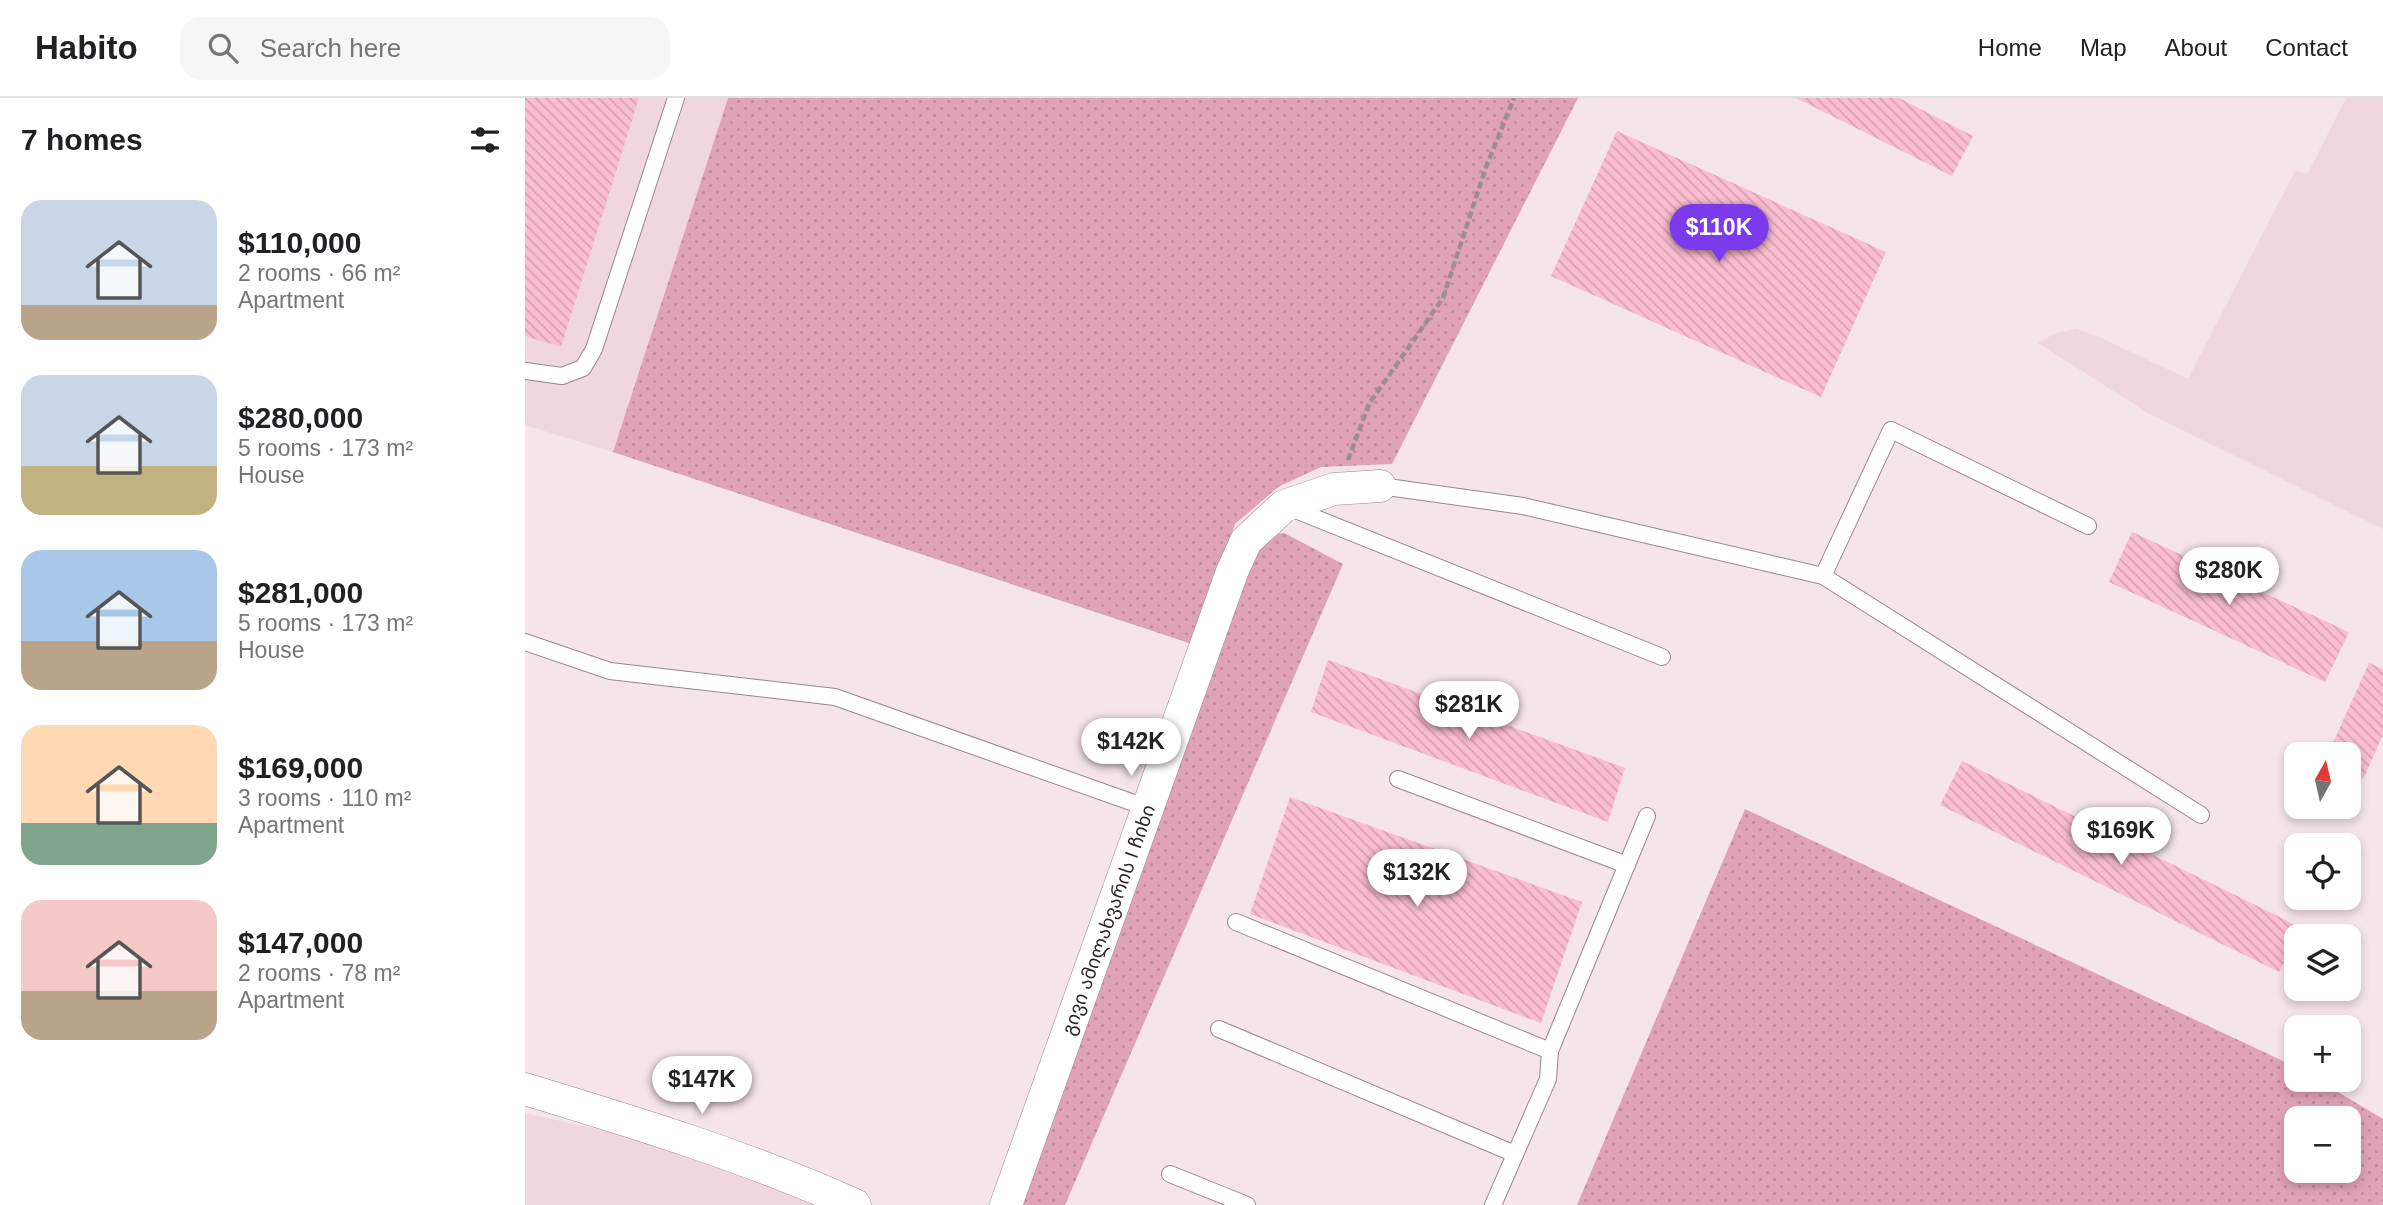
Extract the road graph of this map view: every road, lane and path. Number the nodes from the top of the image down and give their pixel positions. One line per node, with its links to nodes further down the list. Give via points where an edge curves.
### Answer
1 (676, 98): 3 (lane, via 594,349 583,368 562,376)
2 (1514, 98): 5 (path, via 1443,298 1369,404)
3 (525, 371)
4 (1380, 486): 5 (street, გივი ამილახვარის I ჩიხი); 8 (lane, via 1523,506)
5 (1334, 489): 6 (street, გივი ამილახვარის I ჩიხი)
6 (1285, 506): 10 (lane); 12 (street, გივი ამილახვარის I ჩიხი, via 1246,541)
7 (2088, 526): 8 (lane, via 1891,430)
8 (1823, 576): 13 (lane)
9 (525, 642): 12 (lane, via 610,671 835,697)
10 (1662, 657)
11 (1398, 779): 15 (lane)
12 (1148, 808): 23 (street, გივი ამილახვარის I ჩიხი)
13 (2201, 815)
14 (1647, 816): 15 (lane)
15 (1627, 865): 18 (lane)
16 (1236, 922): 18 (lane)
17 (1219, 1029): 20 (lane)
18 (1550, 1051): 20 (lane, via 1548,1079)
19 (525, 1089): 22 (street, via 670,1132)
20 (1515, 1154): 25 (lane)
21 (1170, 1174): 24 (lane)
22 (855, 1205)
23 (1006, 1205)
24 (1247, 1205)
25 (1493, 1205)

